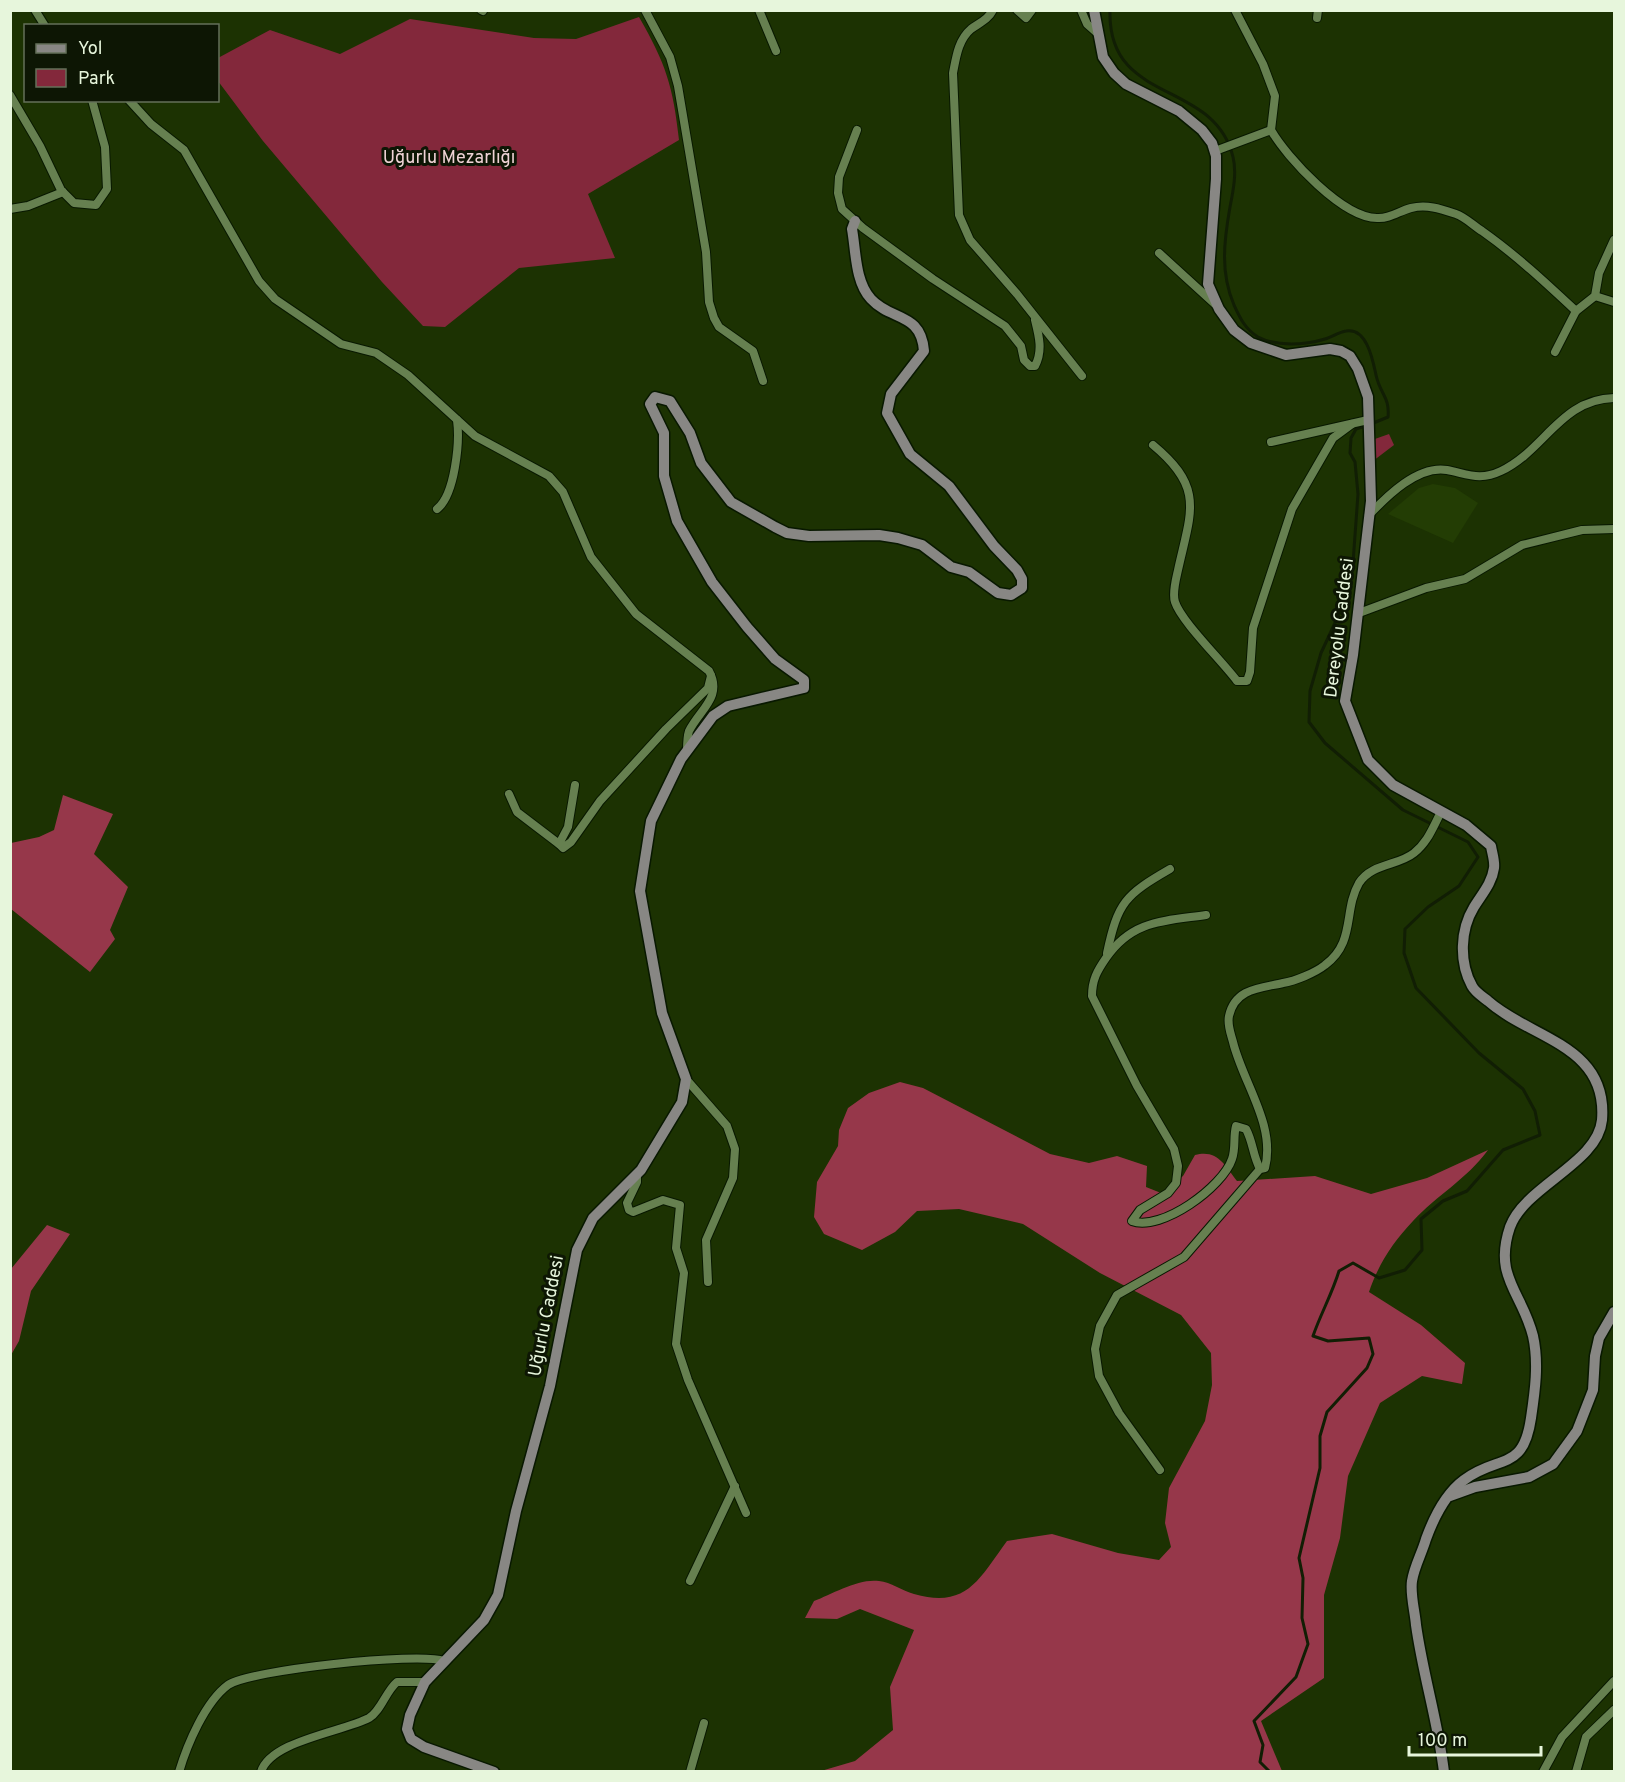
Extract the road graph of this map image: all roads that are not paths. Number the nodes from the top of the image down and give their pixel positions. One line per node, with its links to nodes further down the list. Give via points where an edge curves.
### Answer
1 (35, 10): 10 (street)
2 (645, 10): 31 (street, via 670,57 678,86 714,318 719,327 753,351)
3 (759, 10): 12 (street)
4 (993, 10): 28 (street, via 962,41 953,73 959,215 970,240)
5 (1017, 10): 6 (street, via 1026,18)
6 (1032, 10)
7 (1081, 10): 11 (street)
8 (1094, 10): 11 (street)
9 (1235, 10): 17 (street, via 1275,96)
10 (44, 24)
11 (1096, 32): 18 (street, via 1103,57 1114,73 1126,84 1192,120)
12 (776, 51)
13 (10, 95): 19 (street)
14 (93, 102): 19 (street, via 105,147 107,189 96,205 74,203)
15 (131, 102): 33 (street, via 184,150 259,281 275,299 342,344 376,353 408,375)
16 (857, 130): 21 (street, via 839,177 838,193 842,209)
17 (1271, 130): 18 (street); 27 (street, via 1330,197 1347,210 1376,219 1429,206 1459,215 1513,253)
18 (1219, 149): 26 (street, Dereyolu Caddesi, via 1208,284)
19 (63, 192): 20 (street)
20 (10, 209)
21 (855, 221): 28 (street, via 1005,326 1030,366 1035,366 1039,358 1040,340); 43 (street, via 852,229 861,282 872,300 912,323 923,342 924,351 891,394 887,413 910,454 949,486 1017,570 1022,588 1011,595 998,593 969,572 951,567 922,545 898,538 809,536 775,528 731,502 701,463 676,409 666,398 655,397 650,404 664,433 664,476 677,521 712,582 747,627 775,659 804,680 804,688 794,692 728,706 713,716)
22 (1614, 240): 24 (street, via 1599,273)
23 (1160, 253): 26 (street)
24 (1595, 296): 25 (street); 27 (street)
25 (1614, 302)
26 (1219, 309): 34 (street, Dereyolu Caddesi, via 1234,330 1266,350 1286,355 1330,349 1350,356 1368,397)
27 (1576, 312): 29 (street)
28 (1034, 316): 30 (street)
29 (1555, 352)
30 (1082, 376)
31 (763, 381)
32 (1614, 398): 39 (street, via 1569,412 1516,462 1500,471 1472,478 1445,470 1431,472 1398,489)
33 (457, 420): 38 (street, via 460,439 452,476 445,502); 42 (street, via 475,436 549,476 563,492 591,557 636,614)
34 (1368, 420): 35 (street); 39 (street, Dereyolu Caddesi)
35 (1352, 424): 36 (street); 37 (street, via 1333,438 1292,509 1253,627 1247,681 1237,681 1181,617 1173,599 1191,510 1185,477)
36 (1271, 442)
37 (1153, 445)
38 (437, 509)
39 (1369, 515): 41 (street, Dereyolu Caddesi)
40 (1614, 529): 41 (street, via 1582,530 1522,545 1465,579 1426,588)
41 (1359, 613): 46 (street, Dereyolu Caddesi, via 1345,701 1355,730 1368,760 1393,785)
42 (711, 674): 43 (street, via 714,689 688,734); 47 (street, via 708,688 600,801 572,842 563,848)
43 (687, 751): 51 (street, via 651,821 639,891 662,1013)
44 (575, 784): 47 (street, via 570,819)
45 (509, 794): 47 (street, via 517,812)
46 (1439, 816): 52 (street, via 1431,835 1413,854 1371,871 1359,883 1348,933 1324,966 1285,983 1254,988 1237,999 1228,1024 1238,1064 1268,1143 1265,1168); 58 (street, Dereyolu Caddesi, via 1466,825 1491,846 1495,867 1464,932 1463,958 1473,988 1498,1010 1572,1051 1588,1068 1600,1093 1602,1122 1594,1143 1531,1199 1511,1223 1504,1250 1505,1270 1532,1332 1537,1354 1529,1436 1518,1455 1465,1479)
47 (559, 844)
48 (1170, 869): 50 (street, via 1145,883 1121,905)
49 (1206, 915): 50 (street, via 1144,925 1129,933)
50 (1106, 958): 52 (street, via 1092,979 1092,996 1174,1149 1178,1166 1176,1183 1168,1193 1140,1210 1132,1221 1143,1226 1172,1217 1206,1191 1232,1159 1236,1126 1246,1129)
51 (686, 1079): 53 (street, Uğurlu Caddesi, via 682,1102); 54 (street, via 727,1126 735,1149 733,1178 706,1240)
52 (1260, 1169): 56 (street, via 1184,1257 1117,1295 1100,1326 1095,1349 1099,1376 1119,1413)
53 (637, 1174): 57 (street, via 627,1203 629,1210 633,1212 663,1200 680,1205 676,1248 684,1273 676,1344); 61 (street, Uğurlu Caddesi, via 593,1218 578,1250 550,1386 498,1595 484,1620)
54 (708, 1282)
55 (1614, 1312): 58 (street, via 1599,1338 1593,1390 1576,1431 1553,1464 1529,1477 1475,1487)
56 (1160, 1470)
57 (735, 1486): 59 (street); 60 (street)
58 (1447, 1497): 70 (street, via 1432,1520 1412,1582 1423,1673)
59 (746, 1513)
60 (690, 1581)
61 (444, 1661): 63 (street, Uğurlu Caddesi); 66 (street, via 432,1657 382,1659 267,1673 230,1683 216,1695 186,1748)
62 (1614, 1681): 71 (street, via 1562,1737)
63 (425, 1682): 67 (street, via 397,1682 388,1689 372,1716 288,1746 263,1764); 68 (street, Uğurlu Caddesi, via 410,1715 407,1729 411,1739)
64 (1614, 1710): 72 (street, via 1586,1737)
65 (704, 1723): 69 (street)
66 (179, 1772)
67 (261, 1772)
68 (494, 1772)
69 (690, 1772)
70 (1444, 1772)
71 (1543, 1772)
72 (1576, 1772)

